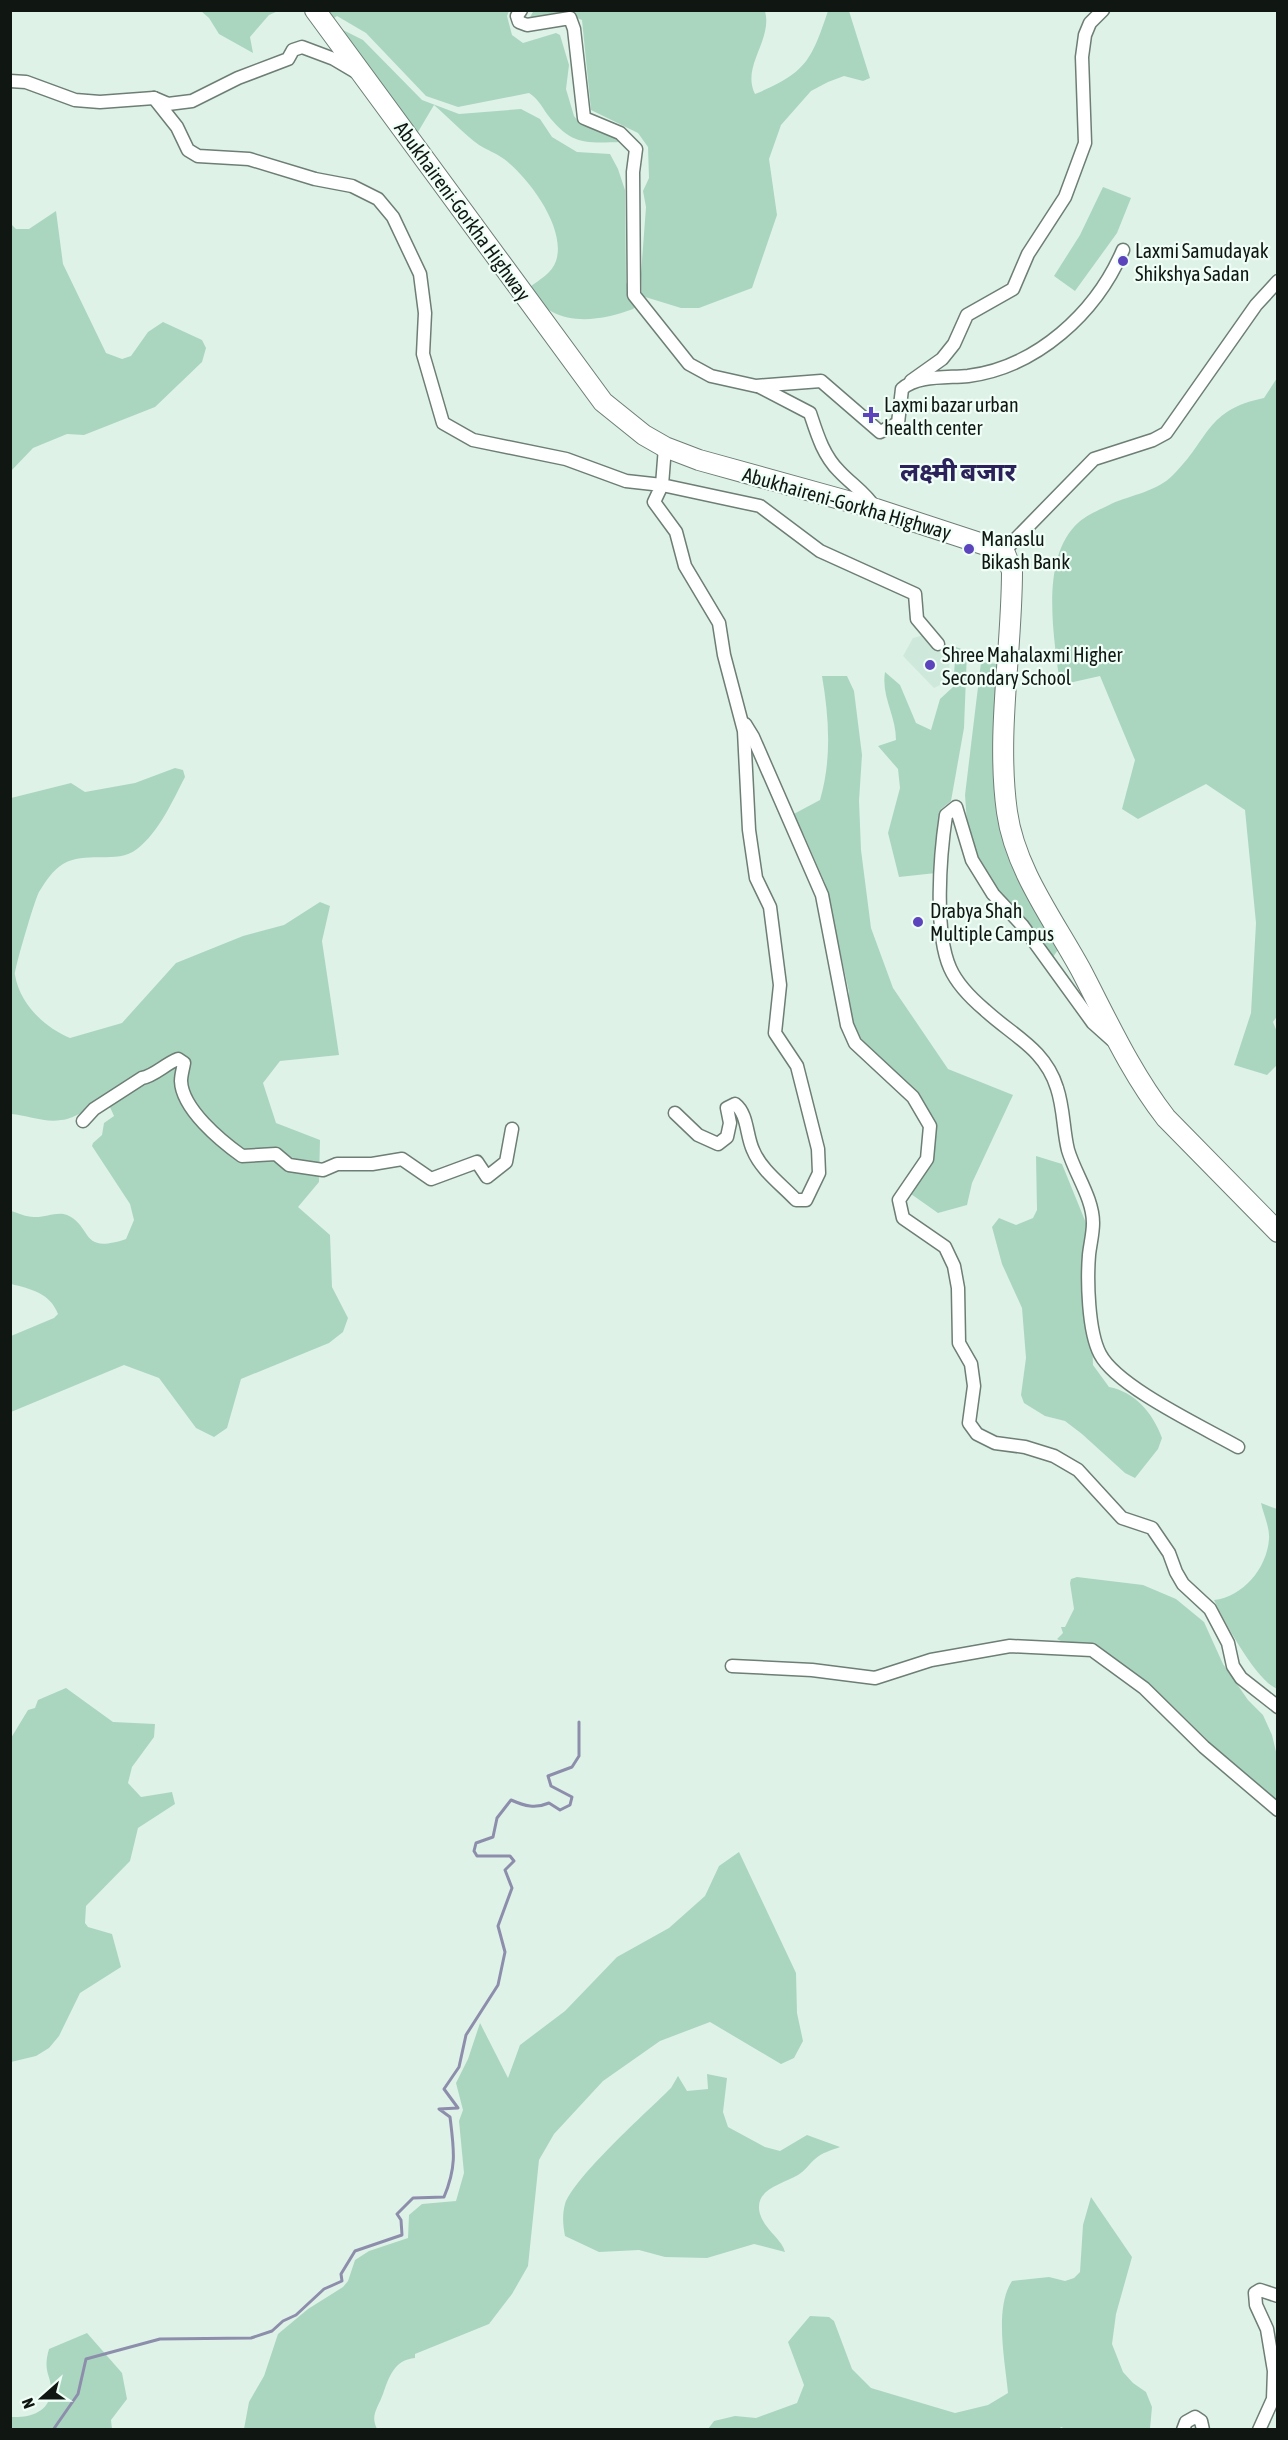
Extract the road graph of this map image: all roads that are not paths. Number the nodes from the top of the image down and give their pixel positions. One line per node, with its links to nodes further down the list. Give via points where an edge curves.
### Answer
1 (315, 10): 5 (main road, Abukhaireni-Gorkha Highway)
2 (521, 10): 4 (street, via 519,22 527,25)
3 (1103, 10): 10 (street, via 1085,35 1085,143 1065,197 1028,254 1012,289 967,315 954,344 942,359)
4 (570, 14): 11 (street, via 584,118 620,133 636,149 634,295 689,364 711,376)
5 (366, 78): 7 (street, via 334,59 302,47 293,50 288,59 192,101 168,104); 12 (main road, Abukhaireni-Gorkha Highway, via 603,402)
6 (10, 81): 7 (street, via 26,82 75,100)
7 (154, 98): 13 (street, via 177,127 188,150 198,156 249,159 352,186 378,199 401,232 420,274 425,313 423,354 443,423 473,440 566,459 626,481)
8 (1123, 250): 10 (street, via 1112,275 1091,303 1052,342 1018,363 972,375)
9 (1278, 280): 15 (street, via 1166,433 1094,459)
10 (910, 382): 11 (street, via 902,389 898,423 880,432 821,381)
11 (756, 386): 14 (street, via 810,413 827,456)
12 (665, 447): 13 (street); 14 (main road, Abukhaireni-Gorkha Highway)
13 (662, 485): 16 (street, via 759,506 820,551 915,594 917,619); 17 (street, via 654,502 676,532 685,566 719,623 723,655)
14 (876, 509): 15 (main road, Abukhaireni-Gorkha Highway)
15 (1004, 550): 18 (main road, via 1012,571 1004,726 1007,815 1020,858)
16 (938, 644)
17 (741, 718): 19 (street, via 749,831 756,878 770,907 780,986 775,1033 797,1066 818,1149 819,1173 806,1200 796,1200 765,1169 753,1152 742,1110 735,1104 727,1108 727,1137 718,1144 698,1135); 25 (street, via 753,737 822,895 847,1025 855,1043 914,1097 930,1126 927,1160 899,1200 903,1218 945,1247 954,1266 959,1342 970,1364 974,1386 969,1423 977,1434 995,1443 1054,1456 1078,1470 1122,1518 1152,1528 1170,1553 1183,1584 1210,1609 1241,1678)
18 (1117, 1044): 22 (main road, via 1166,1118); 23 (street, via 1094,1023 1022,925 993,894 972,860 956,807 946,815 941,850 941,906 949,967 985,1011 1038,1052 1057,1086 1069,1153 1093,1222 1090,1311 1098,1352 1109,1368 1128,1383)
19 (675, 1113)
20 (83, 1121): 21 (street, via 94,1109 151,1076 160,1066 178,1059 184,1063 181,1081 189,1104 207,1128 242,1156 276,1154 289,1165 323,1170 337,1164 402,1159 431,1179 477,1162 487,1177 506,1162)
21 (512, 1130)
22 (1278, 1232)
23 (1238, 1447)
24 (732, 1666): 26 (street, via 875,1678 931,1660 1010,1646 1092,1650 1144,1688 1204,1747)
25 (1278, 1707)
26 (1278, 1810)
27 (1278, 2296): 30 (street, via 1260,2290 1255,2293 1267,2329 1274,2371 1273,2398)
28 (1183, 2430): 29 (street, via 1186,2422 1195,2417 1201,2421)
29 (1203, 2430)
30 (1259, 2430)

